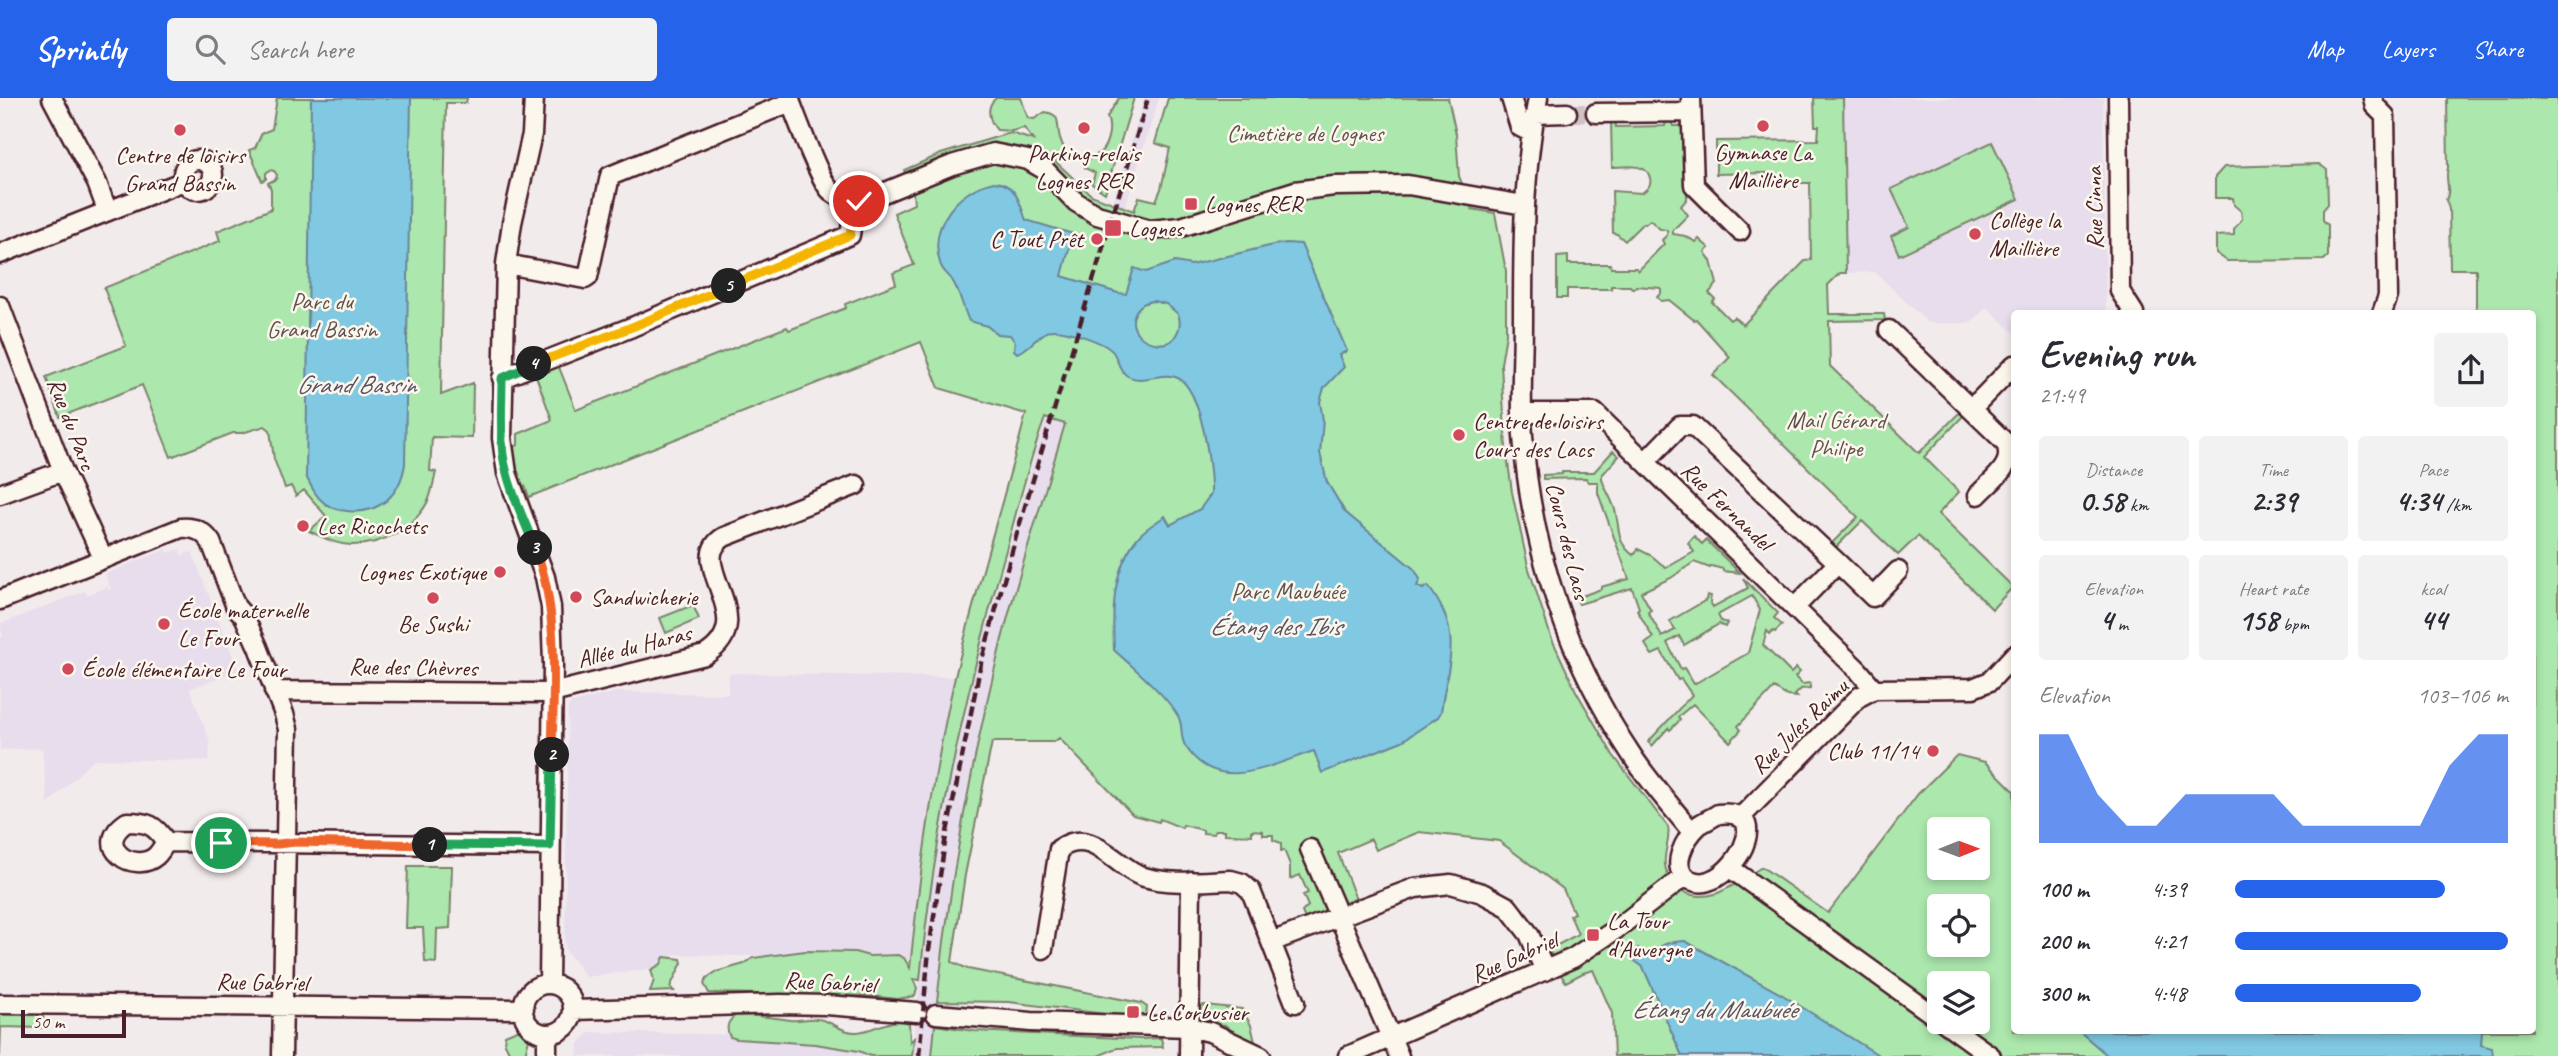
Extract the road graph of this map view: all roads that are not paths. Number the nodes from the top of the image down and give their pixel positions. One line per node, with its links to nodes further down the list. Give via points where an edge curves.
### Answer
1 (52, 98): 15 (street)
2 (534, 98): 18 (street, via 532,134)
3 (1511, 98): 11 (street, via 1520,127)
4 (2118, 98): 20 (street, Rue Cinna, via 2120,291)
5 (2373, 98): 21 (street, via 2385,116 2388,296)
6 (790, 100): 13 (street, via 824,183 837,195); 18 (street, via 610,176 585,279)
7 (1691, 105): 10 (street); 16 (street, via 1694,185)
8 (1537, 106): 9 (street); 11 (street, Cours des Lacs)
9 (1567, 113)
10 (1596, 113)
11 (1532, 133): 14 (street, Cours des Lacs)
12 (184, 181): 15 (street)
13 (855, 201): 14 (street, via 993,153 1028,160 1045,170 1076,202 1097,215 1150,230 1181,226 1295,191 1334,186 1396,184); 25 (street, via 850,235)
14 (1524, 205): 27 (street, Cours des Lacs)
15 (107, 210): 17 (street)
16 (1740, 231)
17 (0, 254)
18 (506, 264): 25 (street)
19 (0, 306): 23 (street, Rue du Parc)
20 (2132, 310)
21 (2383, 310)
22 (1889, 330): 26 (street)
23 (5, 334): 29 (street, Rue du Parc)
24 (2011, 368): 26 (street)
25 (502, 378): 41 (street, via 505,465 549,593)
26 (1970, 407): 32 (street, via 2005,442 2011,455)
27 (1522, 413): 28 (street, Rue Fernandel, via 1595,413); 43 (street, Cours des Lacs, via 1535,527 1562,619 1611,722)
28 (1646, 461): 34 (street, via 1680,426 1693,426); 37 (street, Rue Fernandel)
29 (63, 471): 31 (street); 33 (street, Rue du Parc)
30 (856, 485): 41 (street, Allée du Haras, via 719,540 711,562 728,621 724,636 711,652)
31 (0, 494)
32 (1978, 495)
33 (103, 558): 36 (street); 40 (street, via 181,528 204,533)
34 (1838, 564): 35 (street, via 1873,597); 37 (street)
35 (1898, 571)
36 (0, 600)
37 (1795, 607): 39 (street, Rue Fernandel)
38 (2011, 658): 39 (street, Rue Jules Raimu, via 1990,681 1973,688)
39 (1874, 689): 42 (street, Rue Jules Raimu, via 1859,697)
40 (274, 691): 41 (street, Rue des Chèvres); 45 (street, via 288,729)
41 (552, 692): 46 (street)
42 (1740, 818): 43 (street, via 1718,814); 48 (street, via 1746,827 1746,842)
43 (1692, 832): 49 (street, via 1679,863)
44 (166, 842): 45 (street)
45 (286, 843): 46 (street); 58 (street)
46 (550, 846): 55 (street)
47 (1310, 849): 51 (street)
48 (1730, 868): 49 (street, via 1707,882); 61 (street)
49 (1685, 876): 54 (street, Rue Gabriel, via 1590,947)
50 (1191, 881): 52 (street, via 1242,883 1251,891); 53 (street, via 1142,876 1097,846 1068,843 1059,849); 64 (street)
51 (1339, 918): 52 (street); 54 (street, via 1415,888 1451,884 1482,893 1508,908 1529,934); 67 (street)
52 (1271, 942): 56 (street)
53 (1044, 949)
54 (1545, 971): 67 (street, Rue Gabriel)
55 (549, 984): 59 (street, via 531,991); 60 (street, via 563,989)
56 (1295, 1003)
57 (0, 1004): 58 (street, Rue Gabriel)
58 (283, 1007): 59 (street, Rue Gabriel); 69 (street)
59 (524, 1009): 65 (street, via 528,1023)
60 (573, 1010): 62 (street, Rue Gabriel, via 780,1004); 65 (street, via 568,1024)
61 (1927, 1010)
62 (917, 1012)
63 (936, 1014): 64 (street)
64 (1189, 1027): 68 (street); 71 (street)
65 (547, 1034): 70 (street)
66 (1961, 1034): 74 (street)
67 (1391, 1037): 72 (street, Rue Gabriel); 73 (street)
68 (1259, 1055)
69 (282, 1056)
70 (547, 1056)
71 (1189, 1056)
72 (1348, 1056)
73 (1399, 1056)
74 (1991, 1056)

